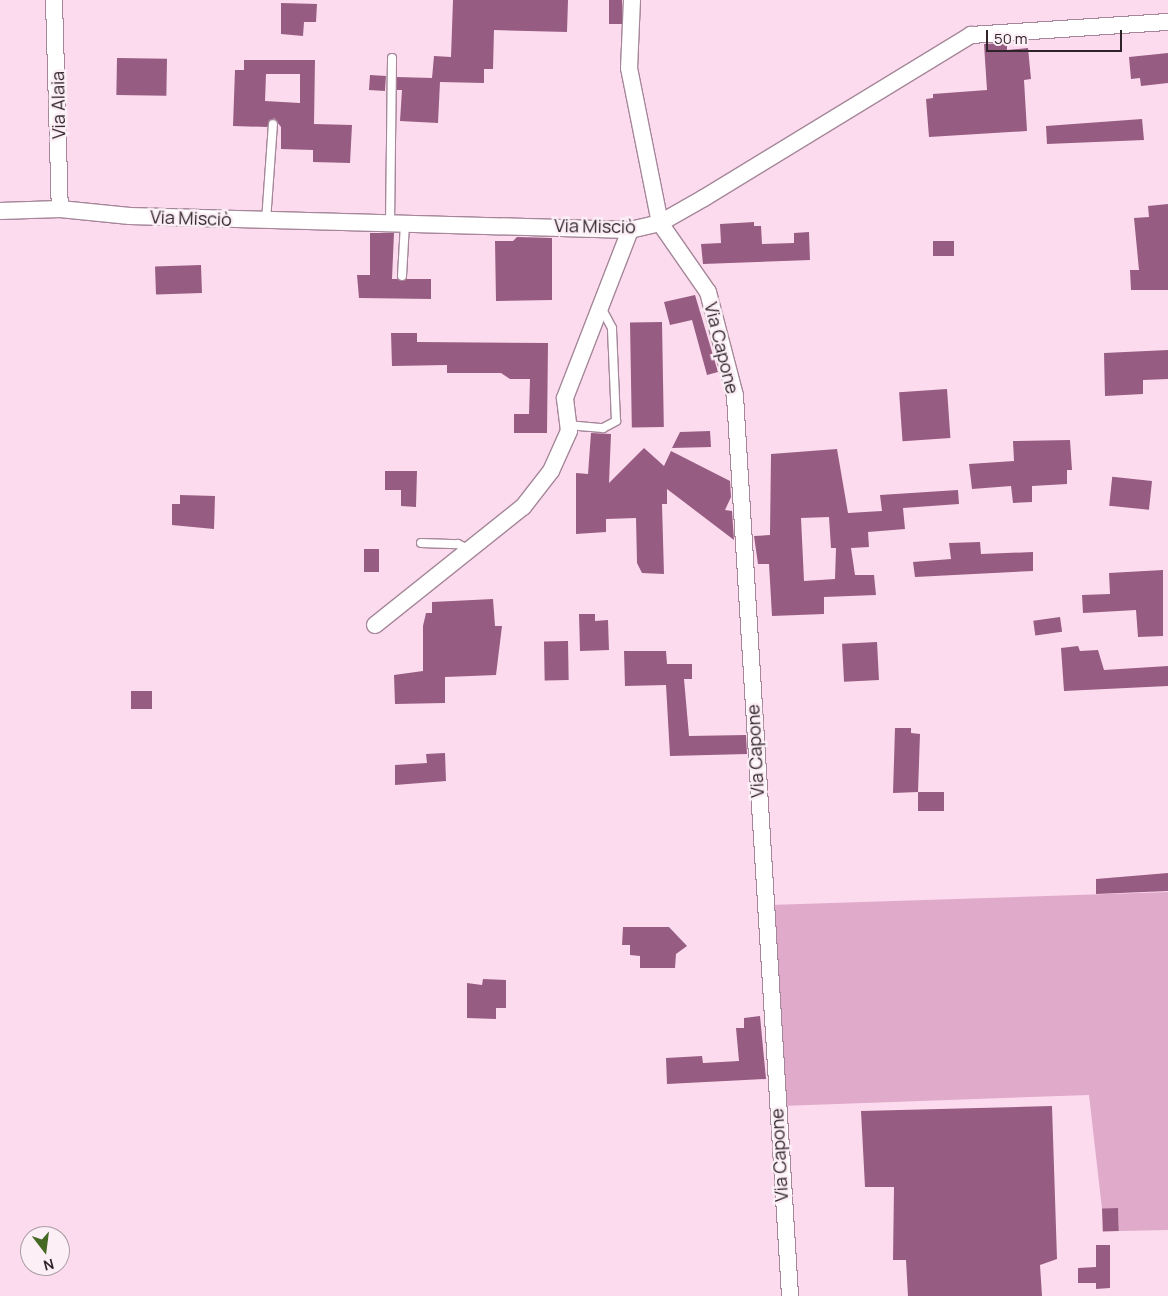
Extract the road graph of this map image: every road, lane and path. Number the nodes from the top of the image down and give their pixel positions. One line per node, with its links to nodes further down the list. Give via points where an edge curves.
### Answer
1 (54, 0): 6 (street, Via Alaia)
2 (632, 0): 9 (street, via 629,68)
3 (1168, 22): 9 (street, Via Misciò, via 971,35)
4 (392, 58): 10 (lane)
5 (272, 124): 8 (lane)
6 (60, 209): 7 (street, Via Misciò); 8 (street, Via Misciò)
7 (0, 211)
8 (266, 220): 10 (street, Via Misciò)
9 (660, 223): 11 (street, Via Misciò); 18 (street, Via Capone, via 708,292 735,396)
10 (397, 224): 11 (street, Via Misciò); 12 (lane)
11 (630, 230): 13 (street)
12 (402, 276)
13 (601, 306): 14 (street, via 565,398); 14 (lane, via 612,328 616,420 603,428)
14 (567, 425): 16 (street, via 567,438 550,471 523,508)
15 (421, 543): 16 (lane, via 458,544)
16 (470, 550): 17 (street)
17 (375, 625)
18 (790, 1296)

